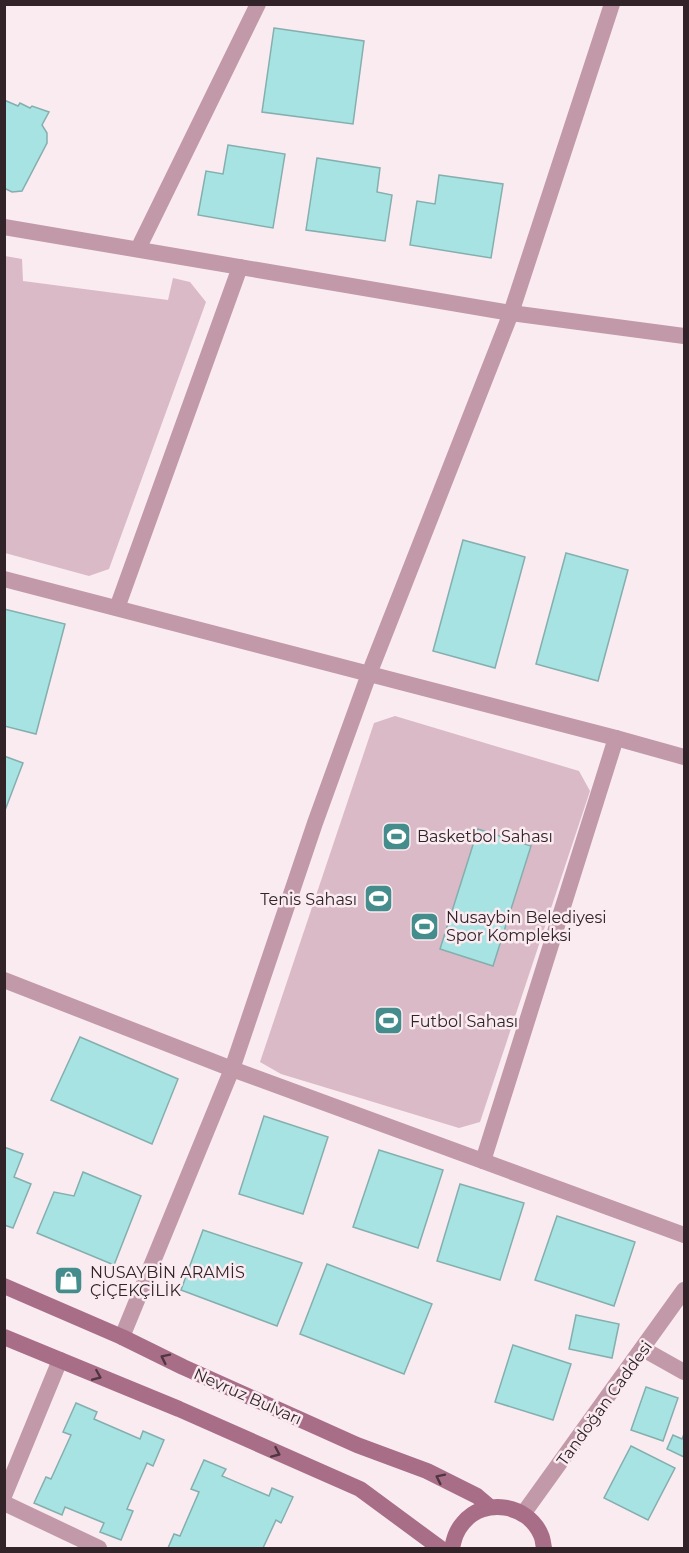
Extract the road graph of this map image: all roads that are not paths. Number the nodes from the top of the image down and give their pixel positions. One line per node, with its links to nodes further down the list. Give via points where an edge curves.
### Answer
1 (258, 4): 4 (street)
2 (612, 4): 6 (street)
3 (4, 227): 4 (street)
4 (138, 249): 5 (street)
5 (240, 267): 6 (street); 9 (street)
6 (511, 313): 7 (street); 10 (street)
7 (684, 336)
8 (4, 579): 9 (street)
9 (117, 608): 10 (street)
10 (369, 674): 11 (street); 14 (street)
11 (616, 738): 12 (street); 15 (street)
12 (684, 757)
13 (4, 980): 14 (street)
14 (232, 1069): 15 (street); 20 (street)
15 (483, 1161): 16 (street)
16 (684, 1235)
17 (4, 1286): 20 (main road, Nevruz Bulvarı)
18 (684, 1290): 21 (street, Tandoğan Caddesi)
19 (4, 1337): 22 (main road)
20 (122, 1337): 26 (main road, Nevruz Bulvarı, one-way to 20, via 477,1496 427,1471 357,1445)
21 (643, 1349): 23 (street); 27 (street, Tandoğan Caddesi)
22 (60, 1360): 24 (street); 29 (main road, one-way to 29, via 360,1489)
23 (684, 1372)
24 (4, 1496)
25 (4, 1503): 28 (street)
26 (490, 1507): 27 (main road, via 505,1507); 30 (main road, via 464,1521)
27 (524, 1514): 31 (main road, via 533,1521)
28 (99, 1548)
29 (440, 1548)
30 (452, 1548)
31 (544, 1548)

